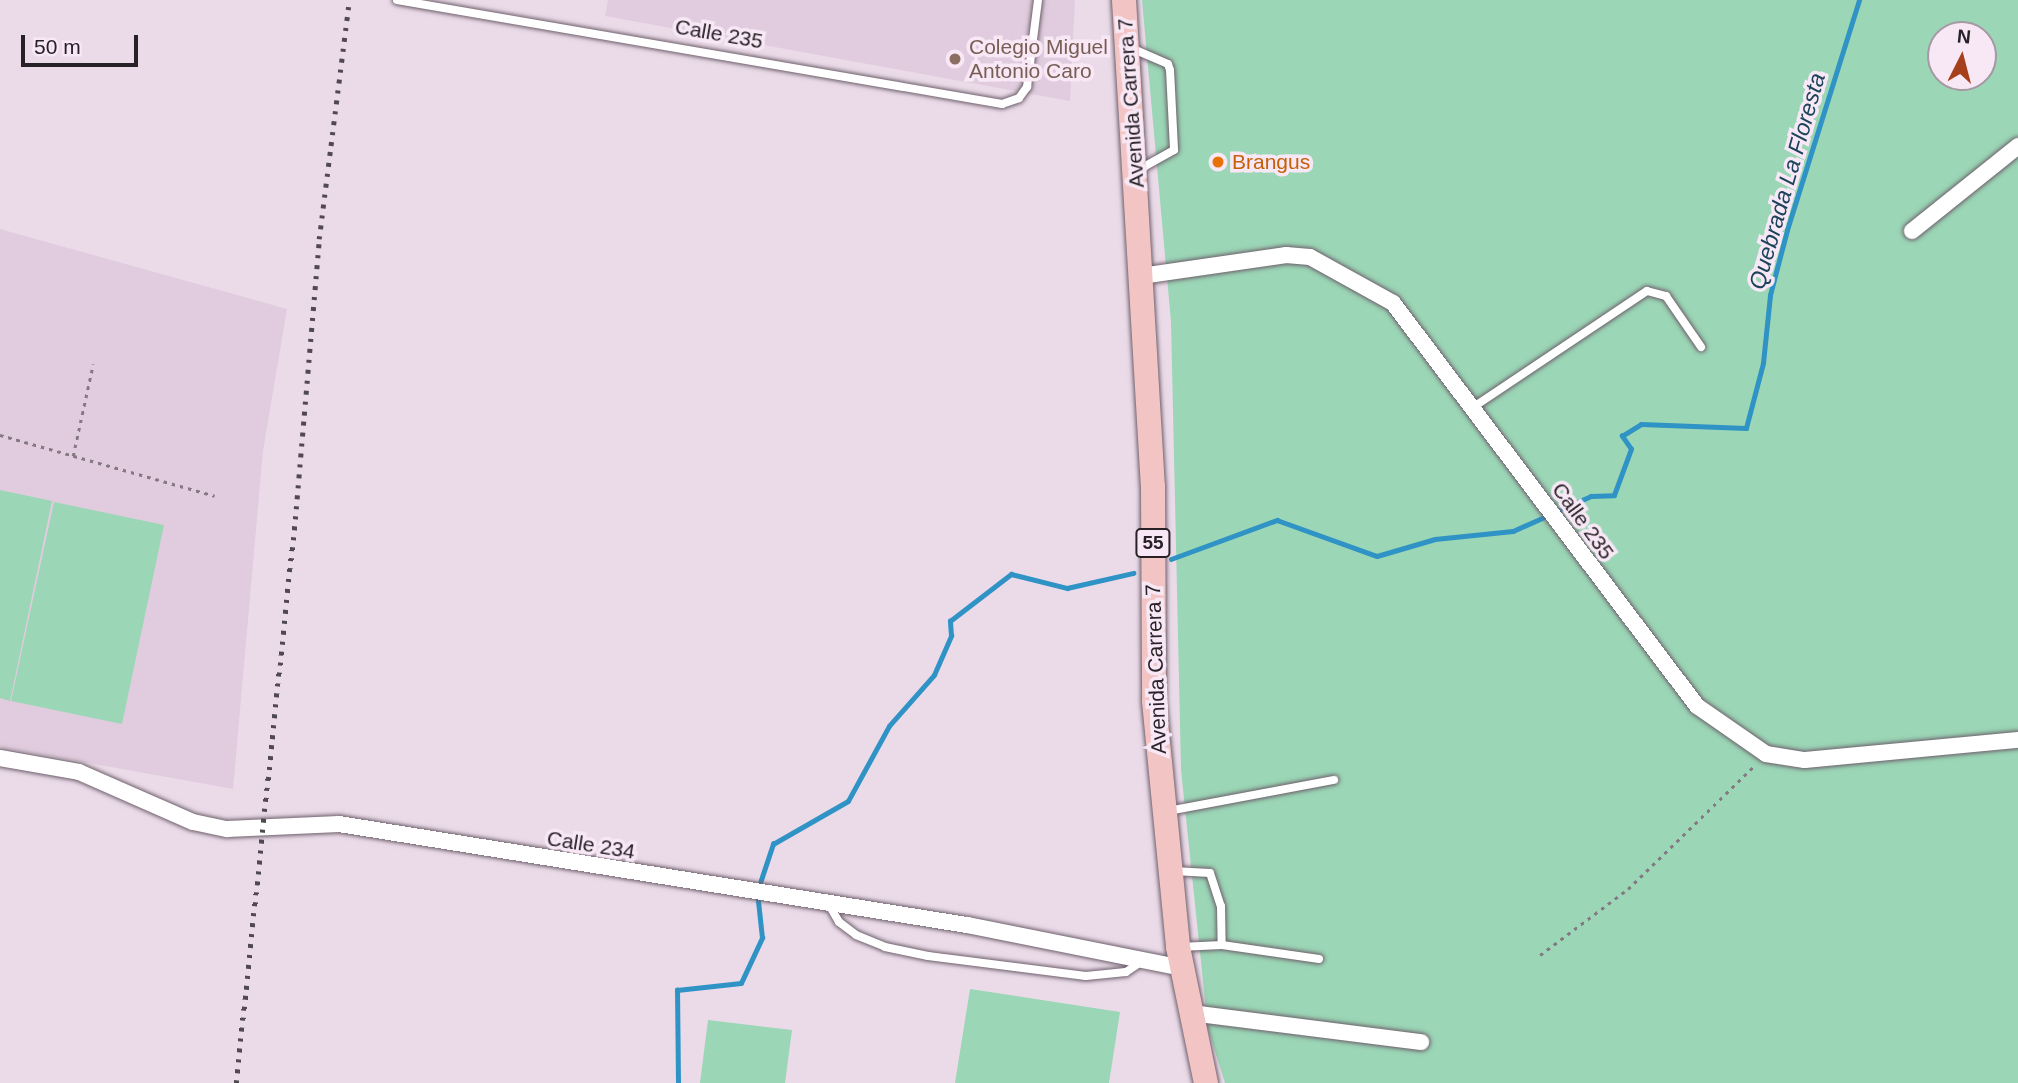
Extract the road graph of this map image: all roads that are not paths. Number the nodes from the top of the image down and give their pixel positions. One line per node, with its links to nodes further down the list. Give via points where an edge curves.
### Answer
1 (397, 0): 2 (lane, Calle 235, via 1002,104 1019,98 1027,87)
2 (1038, 0)
3 (1124, 0): 4 (main road, Avenida Carrera 7 / 55)
4 (1128, 47): 6 (main road, Avenida Carrera 7 / 55); 6 (lane, via 1155,56 1170,70 1174,150)
5 (2018, 146): 7 (street)
6 (1137, 170): 8 (main road, Avenida Carrera 7 / 55)
7 (1912, 231)
8 (1141, 276): 10 (street, Calle 235, via 1286,255 1310,257 1393,303); 14 (main road, Avenida Carrera 7 / 55, via 1153,486 1154,701)
9 (1701, 347): 10 (lane, via 1666,296 1647,291)
10 (1475, 406): 11 (street, Calle 235, via 1697,706 1766,754 1805,760)
11 (2018, 740)
12 (0, 758): 16 (street, Calle 234, via 79,772 193,822 227,830 339,824)
13 (1334, 780): 14 (lane)
14 (1163, 812): 15 (main road, Avenida Carrera 7 / 55)
15 (1170, 872): 17 (lane, via 1197,869 1210,873 1216,881); 18 (main road, Avenida Carrera 7 / 55)
16 (828, 903): 20 (street, Calle 234); 20 (lane, via 839,922 856,934 885,947 928,956 1086,976 1126,972)
17 (1222, 945): 18 (lane); 19 (lane)
18 (1181, 957): 20 (street, Calle 234); 21 (main road, Avenida Carrera 7 / 55)
19 (1319, 959)
20 (1144, 960)
21 (1191, 1013): 22 (street); 23 (main road, Avenida Carrera 7 / 55)
22 (1421, 1042)
23 (1206, 1083)

